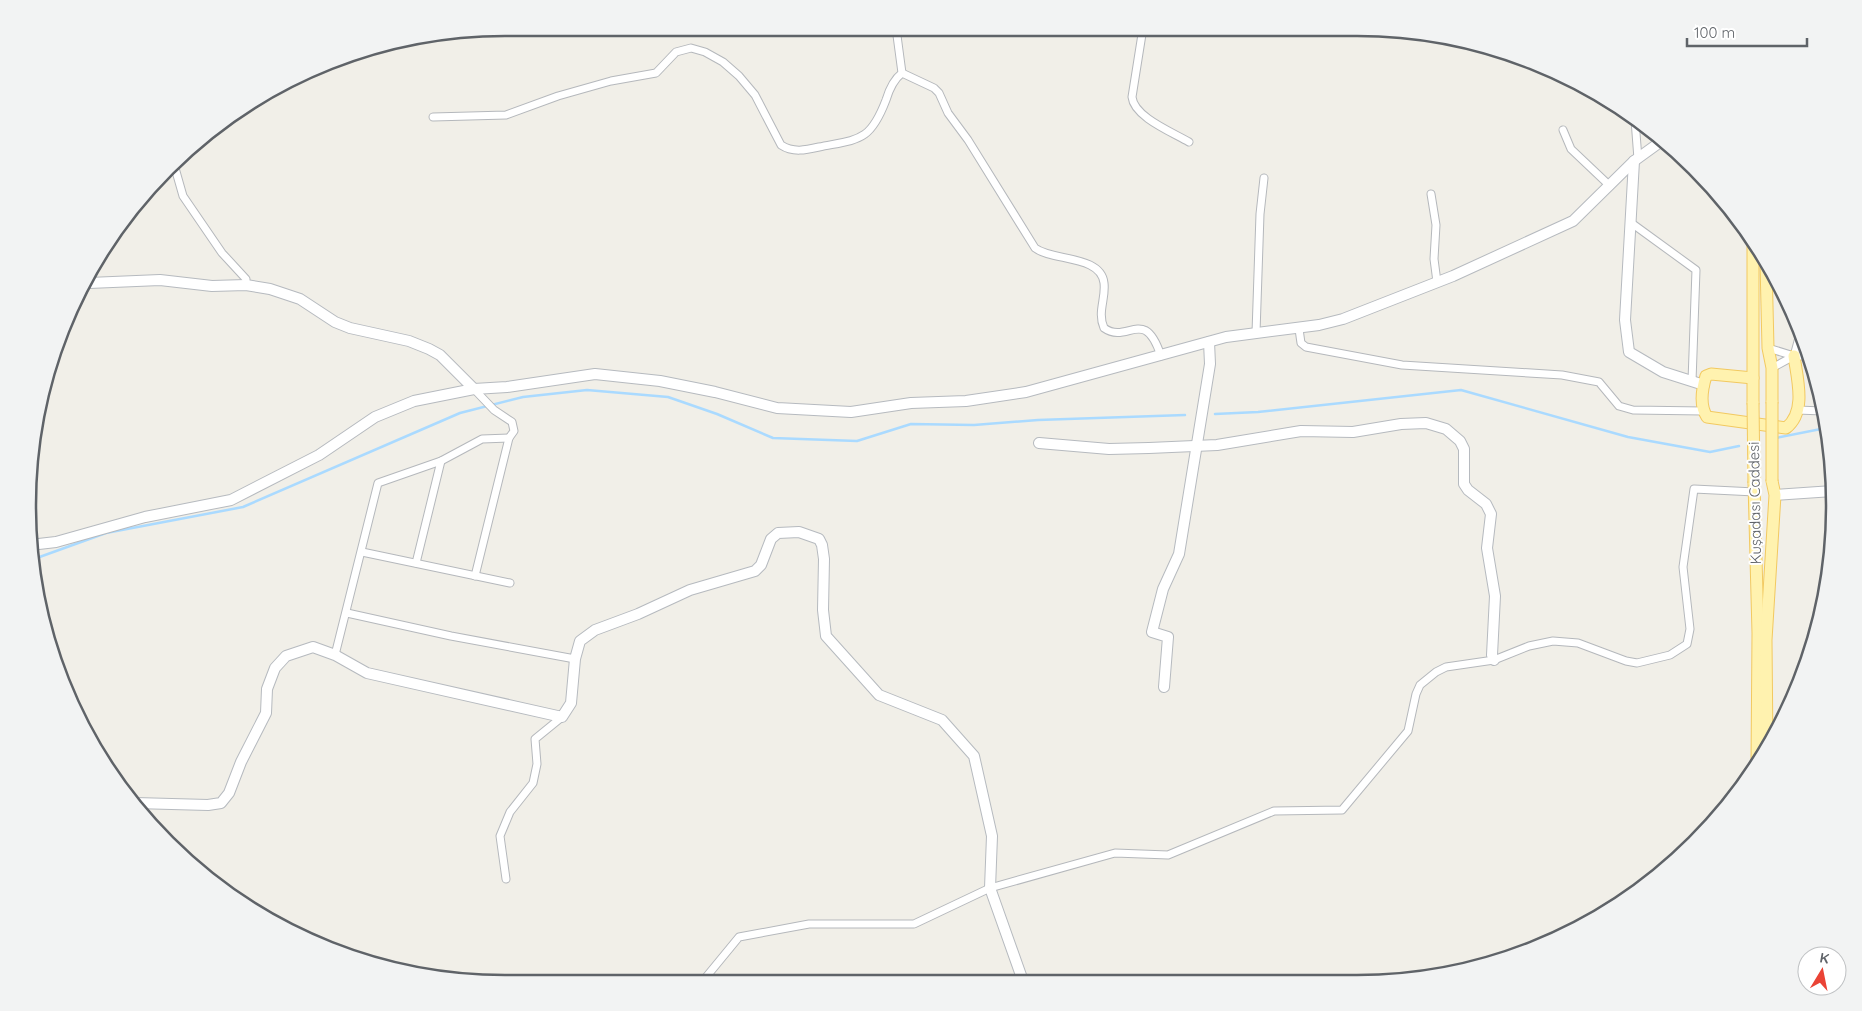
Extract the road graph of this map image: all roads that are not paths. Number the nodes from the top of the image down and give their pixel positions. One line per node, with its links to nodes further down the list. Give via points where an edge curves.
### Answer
1 (897, 36): 3 (street)
2 (1142, 36): 7 (street, via 1133,106 1140,114)
3 (902, 74): 4 (street, via 890,90 880,117 867,134 857,140 803,150 781,145 755,95 739,76 723,62 691,48 676,52 656,72 558,96 506,115); 25 (street, via 939,93 948,113 1035,248 1050,256 1084,262 1101,275 1104,283 1100,318 1104,328 1115,332 1144,329 1156,340)
4 (433, 117)
5 (1635, 128): 9 (street)
6 (1562, 130): 12 (street, via 1571,150)
7 (1189, 142)
8 (1656, 145): 9 (street)
9 (1636, 160): 12 (street); 14 (street)
10 (176, 172): 19 (street, via 183,196 222,254 246,279)
11 (1264, 178): 21 (street)
12 (1610, 186): 17 (street, via 1574,221)
13 (1431, 194): 17 (street, via 1436,225 1434,259)
14 (1630, 222): 30 (street, via 1696,270); 30 (street, via 1625,320 1629,352 1663,372)
15 (1753, 255): 29 (main road, Kuşadası Caddesi)
16 (1766, 277): 24 (main road, Kuşadası Caddesi)
17 (1437, 282): 20 (street, via 1343,319)
18 (93, 283): 19 (street, via 160,280 212,286)
19 (246, 285): 31 (street, via 300,299 350,328 430,349)
20 (1299, 329): 21 (street); 33 (street, via 1301,343 1306,347 1402,364 1562,375 1599,382 1619,406 1633,410)
21 (1256, 333): 22 (street)
22 (1209, 342): 25 (street); 37 (street, via 1210,364)
23 (1797, 345): 26 (street)
24 (1768, 348): 26 (street); 28 (main road, Kuşadası Caddesi)
25 (1161, 356): 31 (street, via 1026,392 851,412 777,408 660,381 595,374 508,388)
26 (1794, 356): 27 (street); 28 (street); 32 (main road, via 1800,395)
27 (1801, 356)
28 (1772, 368): 41 (main road, Kuşadası Caddesi, bridge, via 1772,481)
29 (1753, 378): 30 (main road, via 1711,374); 39 (main road, Kuşadası Caddesi, bridge)
30 (1698, 383): 33 (main road)
31 (474, 389): 35 (street, via 494,410 512,422 514,431); 42 (street, via 414,401 376,417 319,455 231,500 145,517)
32 (1797, 410): 33 (main road, via 1793,423 1786,428 1716,420 1707,417); 34 (street)
33 (1703, 411)
34 (1816, 411)
35 (509, 438): 38 (street, via 482,439); 45 (street)
36 (1039, 442): 37 (street, via 1109,448)
37 (1197, 444): 50 (street, via 1216,445 1301,431 1354,432 1401,424 1426,423 1446,429 1464,449 1464,484 1486,504 1491,514 1487,548 1495,596); 51 (street, via 1179,554 1163,589 1152,632 1168,638)
38 (441, 461): 43 (street, via 378,483); 44 (street)
39 (1754, 487): 50 (street, via 1694,489 1683,567 1690,629 1686,644 1681,649 1637,663 1578,643 1553,641 1529,646); 54 (main road, Kuşadası Caddesi)
40 (1826, 492): 41 (street)
41 (1775, 495): 53 (main road, Kuşadası Caddesi, via 1766,640)
42 (38, 544)
43 (362, 552): 44 (street); 47 (street)
44 (416, 563): 45 (street)
45 (475, 576): 46 (street)
46 (510, 583)
47 (348, 613): 48 (street); 49 (street)
48 (335, 655): 52 (street, via 367,673); 55 (street, via 313,647 286,656 275,668 267,689 266,713 229,793 221,803)
49 (575, 659): 52 (street, via 571,702); 57 (street, via 580,641 595,630 690,590 755,571 761,565 771,539 778,533 799,532 819,539 824,559 822,610 826,636 879,695 942,720 974,756 992,836)
50 (1494, 660): 57 (street, via 1446,668 1427,678 1412,703 1408,731 1342,810 1274,811 1168,855 1115,853)
51 (1164, 687)
52 (562, 717): 56 (street, via 535,739 537,764 533,783 510,812 500,836)
53 (1767, 733)
54 (1757, 750)
55 (143, 803)
56 (506, 879)
57 (990, 888): 58 (street, via 914,924 809,924 739,937); 59 (street)
58 (708, 975)
59 (1021, 975)

